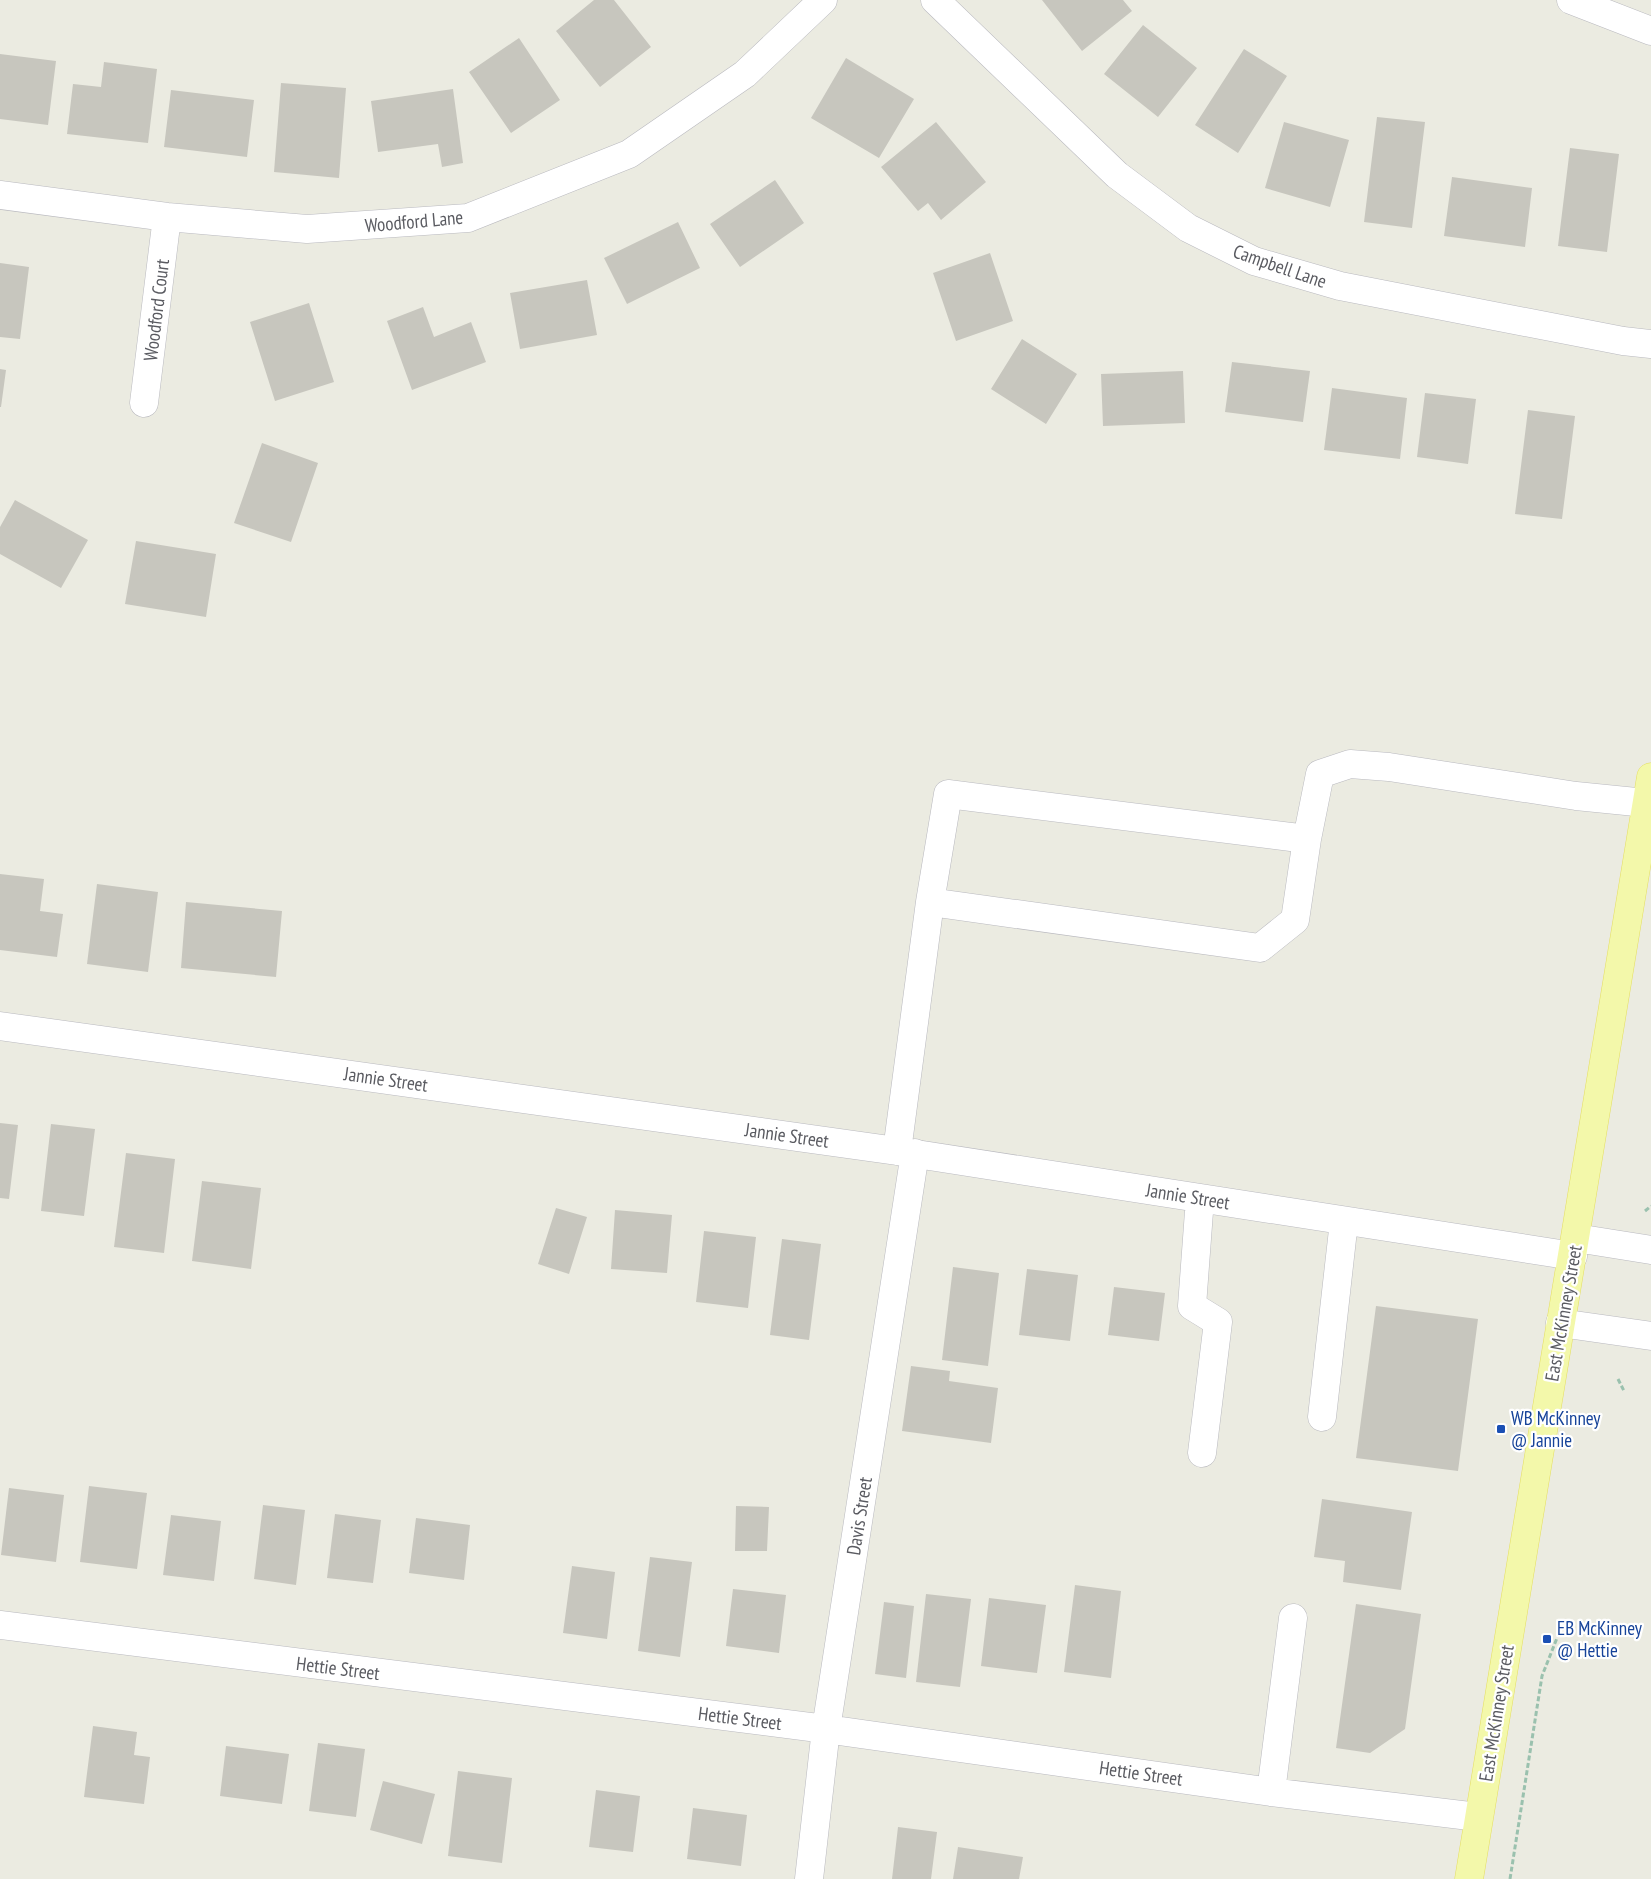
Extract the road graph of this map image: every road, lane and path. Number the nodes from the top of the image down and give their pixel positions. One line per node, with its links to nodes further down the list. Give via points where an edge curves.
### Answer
1 (823, 0): 6 (street, Woodford Lane, via 745,74 629,154 468,218 307,229)
2 (935, 0): 7 (street, Campbell Lane, via 1117,175 1188,228 1254,261 1340,286)
3 (1576, 1): 4 (street)
4 (1651, 31)
5 (0, 195): 6 (street, Woodford Lane)
6 (167, 217): 8 (street, Woodford Court)
7 (1651, 344)
8 (144, 403)
9 (1651, 777): 10 (main road, East McKinney Street)
10 (1646, 803): 11 (street, via 1350,764 1320,774); 19 (main road, East McKinney Street)
11 (1307, 839): 12 (street, via 1295,920 1260,948); 12 (street, Davis Street, via 948,794)
12 (930, 902): 14 (street, Davis Street)
13 (0, 1026): 14 (street, Jannie Street)
14 (906, 1152): 15 (street, Jannie Street); 30 (street, Davis Street)
15 (1200, 1198): 18 (street, Jannie Street); 26 (street, via 1192,1306 1218,1322)
16 (1651, 1206): 17 (path)
17 (1645, 1211)
18 (1344, 1221): 19 (street, Jannie Street); 25 (street)
19 (1574, 1247): 20 (street, Jannie Street); 21 (main road, East McKinney Street)
20 (1651, 1250)
21 (1560, 1322): 22 (street); 32 (main road, East McKinney Street)
22 (1651, 1336)
23 (1618, 1379): 24 (path)
24 (1624, 1392)
25 (1322, 1417)
26 (1202, 1454)
27 (1293, 1618): 31 (street)
28 (0, 1625): 30 (street, Hettie Street)
29 (1557, 1638): 35 (path, via 1542,1676)
30 (826, 1729): 31 (street, Hettie Street); 33 (street, Davis Street)
31 (1271, 1792): 32 (street, Hettie Street)
32 (1478, 1817): 34 (main road, East McKinney Street)
33 (809, 1879)
34 (1469, 1879)
35 (1510, 1879)

